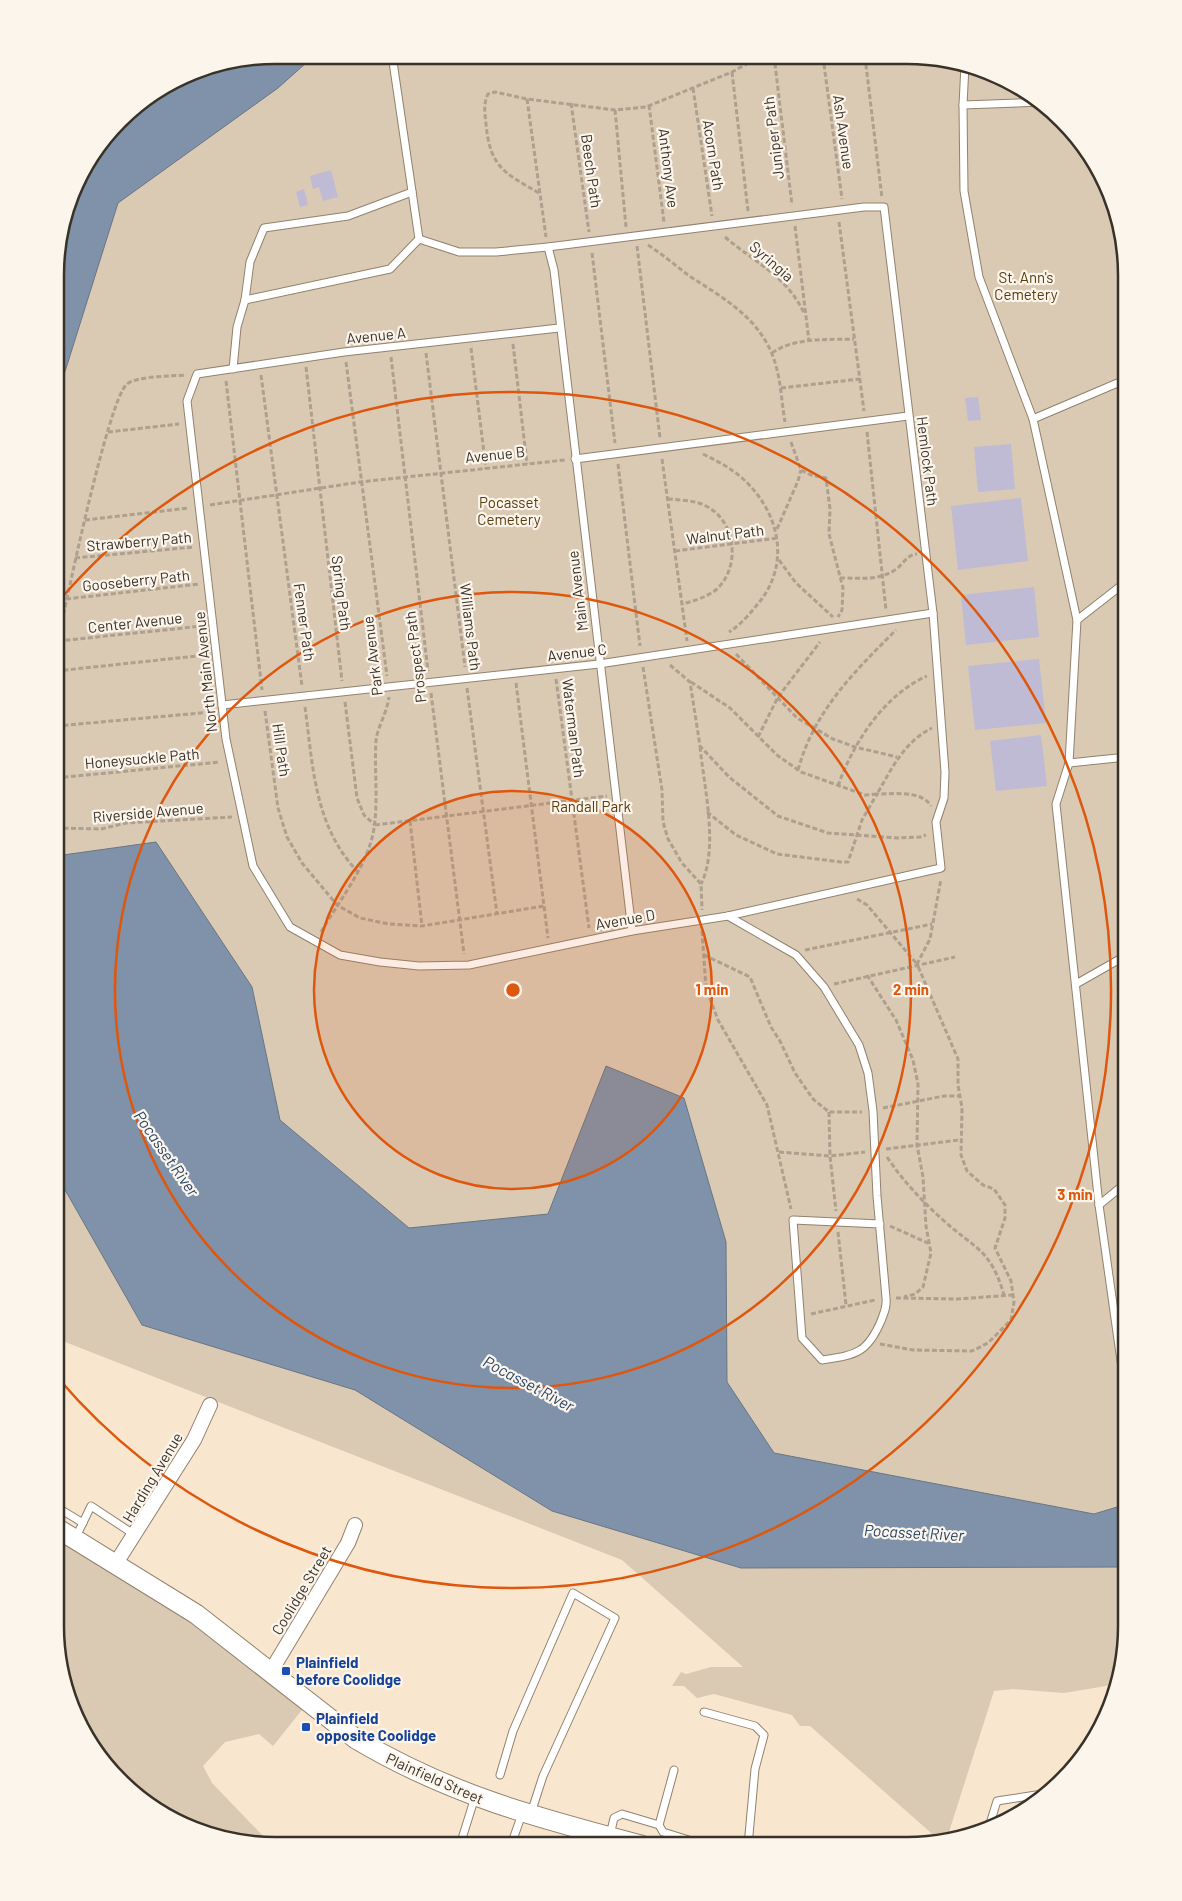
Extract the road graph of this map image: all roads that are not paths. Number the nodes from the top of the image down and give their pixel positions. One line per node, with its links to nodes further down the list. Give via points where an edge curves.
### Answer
1 (394, 64): 5 (lane)
2 (965, 72): 4 (lane)
3 (1030, 102): 4 (lane)
4 (963, 105): 14 (lane, via 964,191 978,277)
5 (412, 192): 6 (lane); 8 (lane, via 348,216 264,228 250,262)
6 (419, 239): 7 (lane, via 459,252); 8 (lane, via 390,270)
7 (548, 247): 9 (lane, Main Avenue, via 554,270); 13 (lane, Hemlock Path, via 884,207)
8 (245, 300): 10 (lane)
9 (559, 328): 10 (lane, Avenue A, via 344,352); 15 (lane, Main Avenue)
10 (229, 370): 11 (lane, Avenue A)
11 (197, 374): 20 (lane, North Main Avenue, via 187,401)
12 (1118, 383): 14 (lane)
13 (908, 416): 15 (lane); 17 (lane, Hemlock Path)
14 (1034, 419): 18 (lane)
15 (575, 459): 19 (lane, Main Avenue)
16 (1118, 588): 18 (lane)
17 (933, 613): 19 (lane, Avenue C); 23 (lane, Hemlock Path, via 944,798 936,822)
18 (1077, 620): 22 (lane)
19 (600, 664): 20 (lane, Avenue C, via 264,700); 25 (lane, Main Avenue)
20 (223, 708): 26 (lane, North Main Avenue, via 254,866 290,927)
21 (1118, 758): 22 (lane)
22 (1068, 763): 28 (lane, via 1056,804)
23 (941, 868): 24 (lane, Avenue D)
24 (728, 916): 25 (lane, Avenue D); 31 (lane, via 792,953 824,987 859,1045 868,1073 873,1111)
25 (632, 931): 26 (lane, Avenue D, via 466,965 419,966 380,962 340,955)
26 (315, 941)
27 (1118, 960): 28 (lane)
28 (1076, 984): 30 (lane)
29 (1118, 1189): 30 (lane)
30 (1099, 1205): 32 (lane)
31 (880, 1224): 31 (lane, via 887,1306 872,1341 851,1355 822,1360 802,1338 793,1220)
32 (1118, 1340)
33 (210, 1405): 37 (street, Harding Avenue, via 194,1440)
34 (64, 1520): 36 (main road, Plainfield Street)
35 (355, 1525): 39 (street, Coolidge Street, via 348,1544)
36 (79, 1531): 37 (lane, via 92,1506); 38 (main road, Plainfield Street)
37 (136, 1535): 38 (street, Harding Avenue)
38 (116, 1563): 39 (main road, Plainfield Street, via 181,1604)
39 (271, 1671): 44 (main road, Plainfield Street, via 356,1739 432,1780)
40 (704, 1712): 52 (lane, via 756,1726 764,1734 755,1769)
41 (674, 1770): 47 (lane)
42 (500, 1775): 45 (lane, via 513,1731 573,1594 615,1618)
43 (1036, 1794): 46 (lane, via 997,1801)
44 (475, 1797): 45 (main road, Plainfield Street); 48 (lane)
45 (526, 1815): 49 (lane); 50 (main road, Plainfield Street)
46 (991, 1820)
47 (659, 1825): 50 (lane, via 622,1814 614,1818); 51 (lane, via 663,1832)
48 (462, 1837)
49 (515, 1837)
50 (610, 1837)
51 (679, 1837)
52 (749, 1837)

